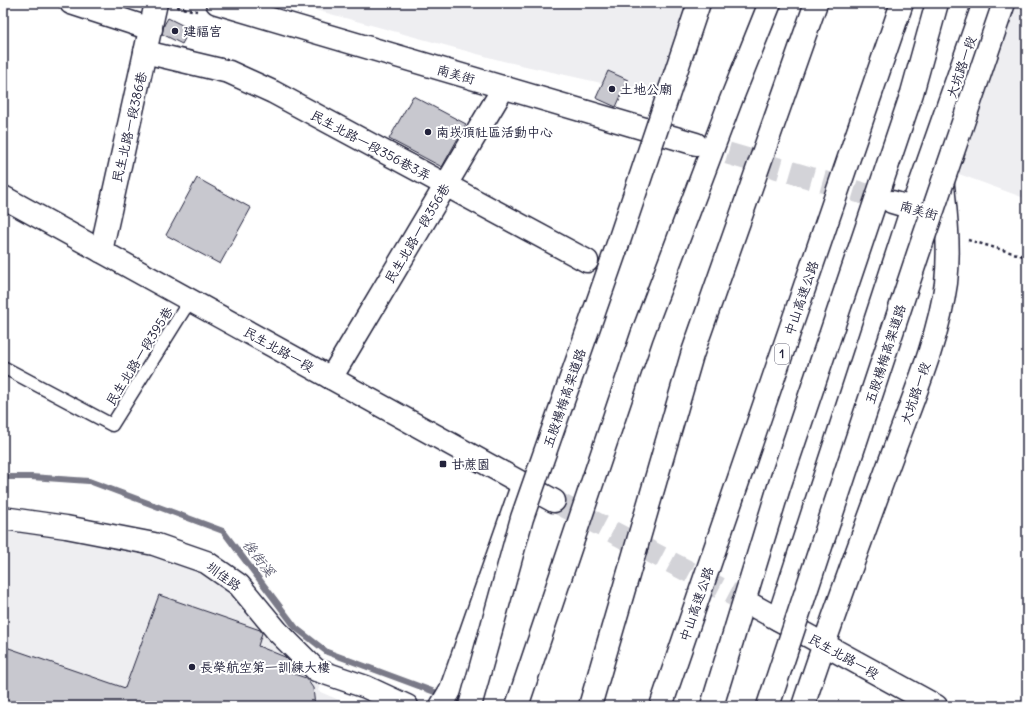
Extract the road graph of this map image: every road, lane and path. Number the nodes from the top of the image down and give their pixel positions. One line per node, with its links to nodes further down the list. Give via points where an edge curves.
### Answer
1 (71, 3): 11 (main road)
2 (156, 3): 11 (main road, 民生北路一段386巷)
3 (217, 3): 13 (main road, 南美街)
4 (699, 3): 34 (main road, 五股楊梅高架道路, bridge, via 618,246 522,518)
5 (770, 3): 31 (main road, via 642,334)
6 (816, 3): 37 (main road, via 692,355)
7 (902, 3): 38 (main road, 中山高速公路 / 1)
8 (937, 3): 39 (main road, via 912,93 779,487)
9 (984, 3): 14 (main road, 大坑路一段)
10 (1004, 3): 40 (main road, 五股楊梅高架道路, bridge)
11 (151, 28): 12 (main road, 民生北路一段386巷)
12 (145, 52): 16 (main road, 民生北路一段356巷3弄, via 229,72 273,92); 20 (main road, 民生北路一段386巷)
13 (504, 88): 15 (main road, 南美街); 16 (main road, 民生北路一段356巷)
14 (939, 130): 18 (main road, 大坑路一段); 19 (main road, 大坑路一段)
15 (696, 144)
16 (446, 185): 21 (main road, 民生北路一段356巷3弄); 24 (main road, 民生北路一段356巷)
17 (3, 197): 20 (main road, 民生北路一段)
18 (902, 205): 19 (main road, 南美街); 29 (main road, 大坑路一段)
19 (946, 218): 30 (main road, 大坑路一段, via 946,282 940,314 922,375)
20 (101, 251): 22 (main road, 民生北路一段)
21 (587, 261)
22 (190, 300): 23 (lane, 民生北路一段395巷, via 112,425); 24 (main road, 民生北路一段)
23 (3, 367)
24 (331, 378): 25 (main road, 民生北路一段)
25 (522, 484): 26 (main road, 民生北路一段); 32 (main road)
26 (554, 501)
27 (3, 518): 33 (main road, 圳佳路, via 154,544 206,562 239,585 277,630 316,670 366,687)
28 (752, 605): 29 (main road, 民生北路一段)
29 (778, 620): 30 (main road, 民生北路一段)
30 (823, 644): 41 (main road, 大坑路一段); 42 (main road, 民生北路一段)
31 (530, 666): 35 (main road); 36 (main road)
32 (446, 698)
33 (407, 706)
34 (470, 706)
35 (517, 706)
36 (524, 706)
37 (590, 706)
38 (662, 706)
39 (712, 706)
40 (768, 706)
41 (803, 706)
42 (936, 706)

